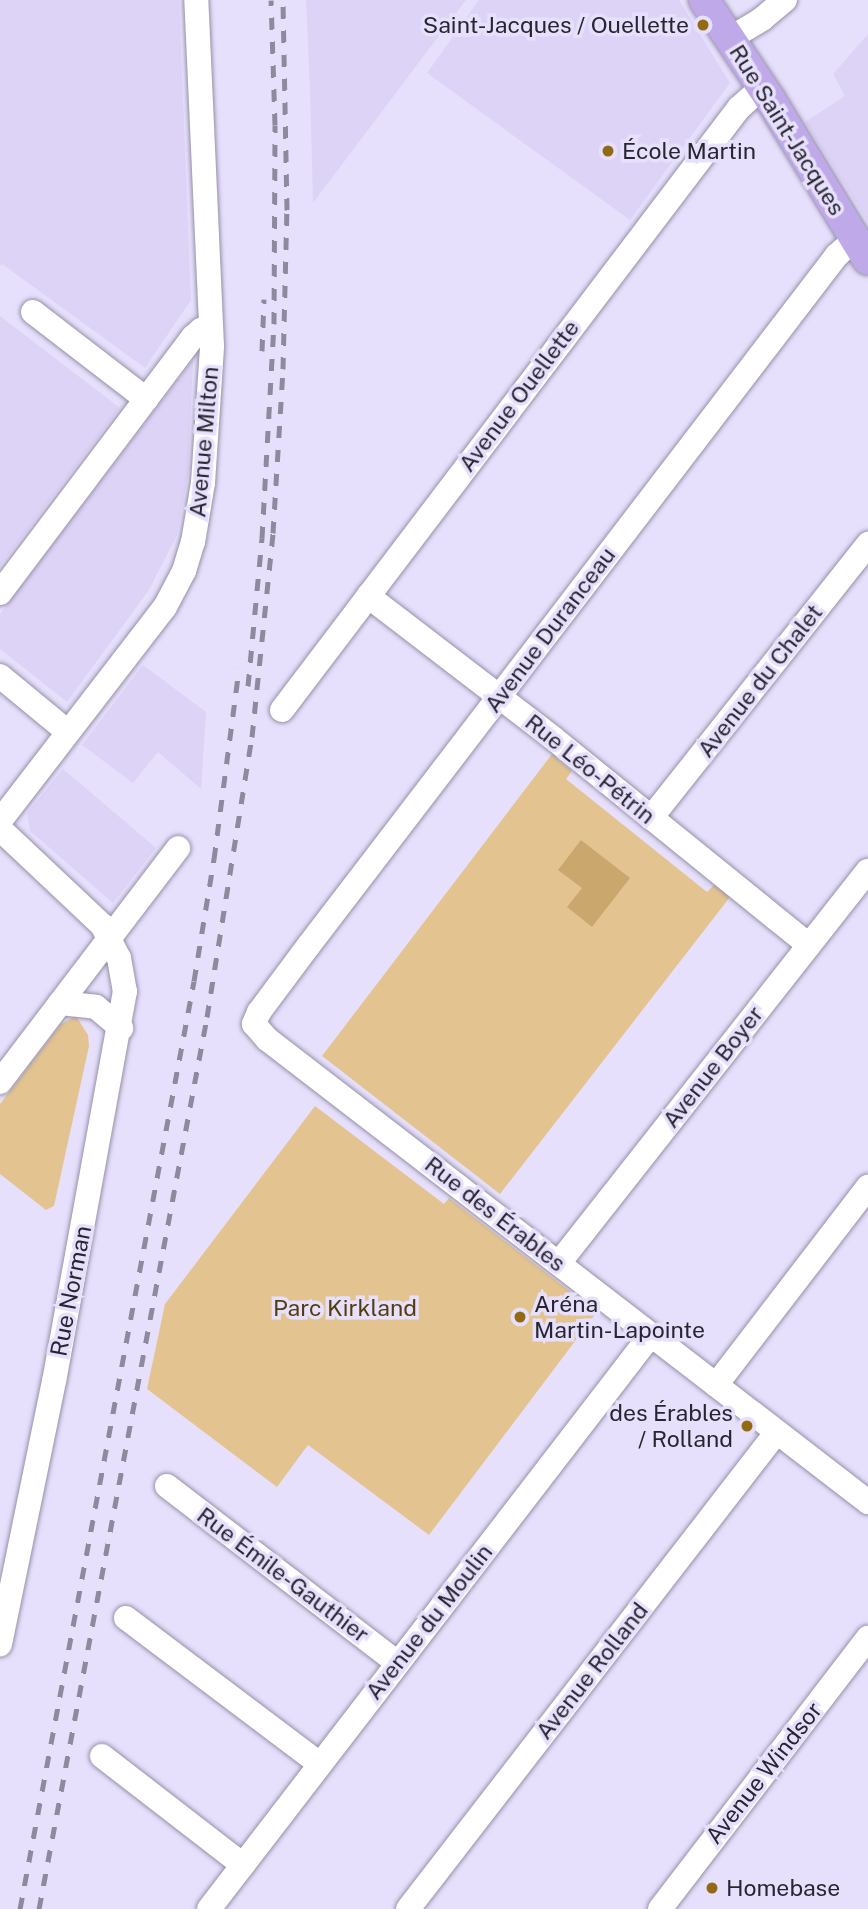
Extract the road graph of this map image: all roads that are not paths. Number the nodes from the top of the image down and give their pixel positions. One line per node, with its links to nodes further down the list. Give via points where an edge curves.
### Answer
1 (196, 0): 8 (street, Avenue Milton)
2 (704, 0): 4 (main road, Rue Saint-Jacques)
3 (785, 0): 4 (street)
4 (729, 39): 5 (main road, Rue Saint-Jacques)
5 (762, 87): 6 (main road, Rue Saint-Jacques); 12 (street, Avenue Ouellette, via 739,108)
6 (862, 249): 14 (street, Avenue Duranceau, via 837,255)
7 (33, 312): 9 (street)
8 (211, 328): 9 (street, via 193,337); 16 (street, Avenue Milton, via 204,484 189,557 165,607)
9 (146, 400): 11 (street)
10 (868, 544): 17 (street, Avenue du Chalet)
11 (0, 593)
12 (368, 596): 14 (street, Rue Léo-Pétrin); 15 (street, Avenue Ouellette)
13 (0, 676): 16 (street)
14 (499, 697): 17 (street, Rue Léo-Pétrin); 26 (street, Avenue Duranceau, via 259,1012)
15 (282, 710)
16 (68, 732): 18 (street, Avenue Milton)
17 (651, 818): 23 (street, Rue Léo-Pétrin)
18 (0, 821)
19 (0, 829): 22 (street, via 90,911)
20 (178, 848): 22 (street)
21 (868, 871): 23 (street, Avenue Boyer)
22 (110, 938): 24 (street); 25 (street, Rue Norman, via 123,973)
23 (809, 945): 29 (street, Avenue Boyer)
24 (60, 1003): 25 (street, via 96,1007); 27 (street)
25 (121, 1028): 37 (street, Rue Norman)
26 (255, 1028): 29 (street, Rue des Érables)
27 (0, 1082)
28 (868, 1187): 31 (street)
29 (559, 1263): 30 (street, Rue des Érables)
30 (650, 1336): 31 (street, Rue des Érables); 38 (street, Avenue du Moulin)
31 (716, 1385): 32 (street, Rue des Érables)
32 (776, 1433): 34 (street, Rue des Érables); 43 (street, Avenue Rolland)
33 (167, 1486): 38 (street, Rue Émile-Gauthier)
34 (864, 1492)
35 (126, 1618): 40 (street)
36 (868, 1638): 44 (street, Avenue Windsor)
37 (0, 1644)
38 (398, 1663): 40 (street, Avenue du Moulin)
39 (103, 1756): 41 (street)
40 (320, 1764): 41 (street, Avenue du Moulin)
41 (243, 1865): 42 (street, Avenue du Moulin)
42 (209, 1909)
43 (408, 1909)
44 (660, 1909)

